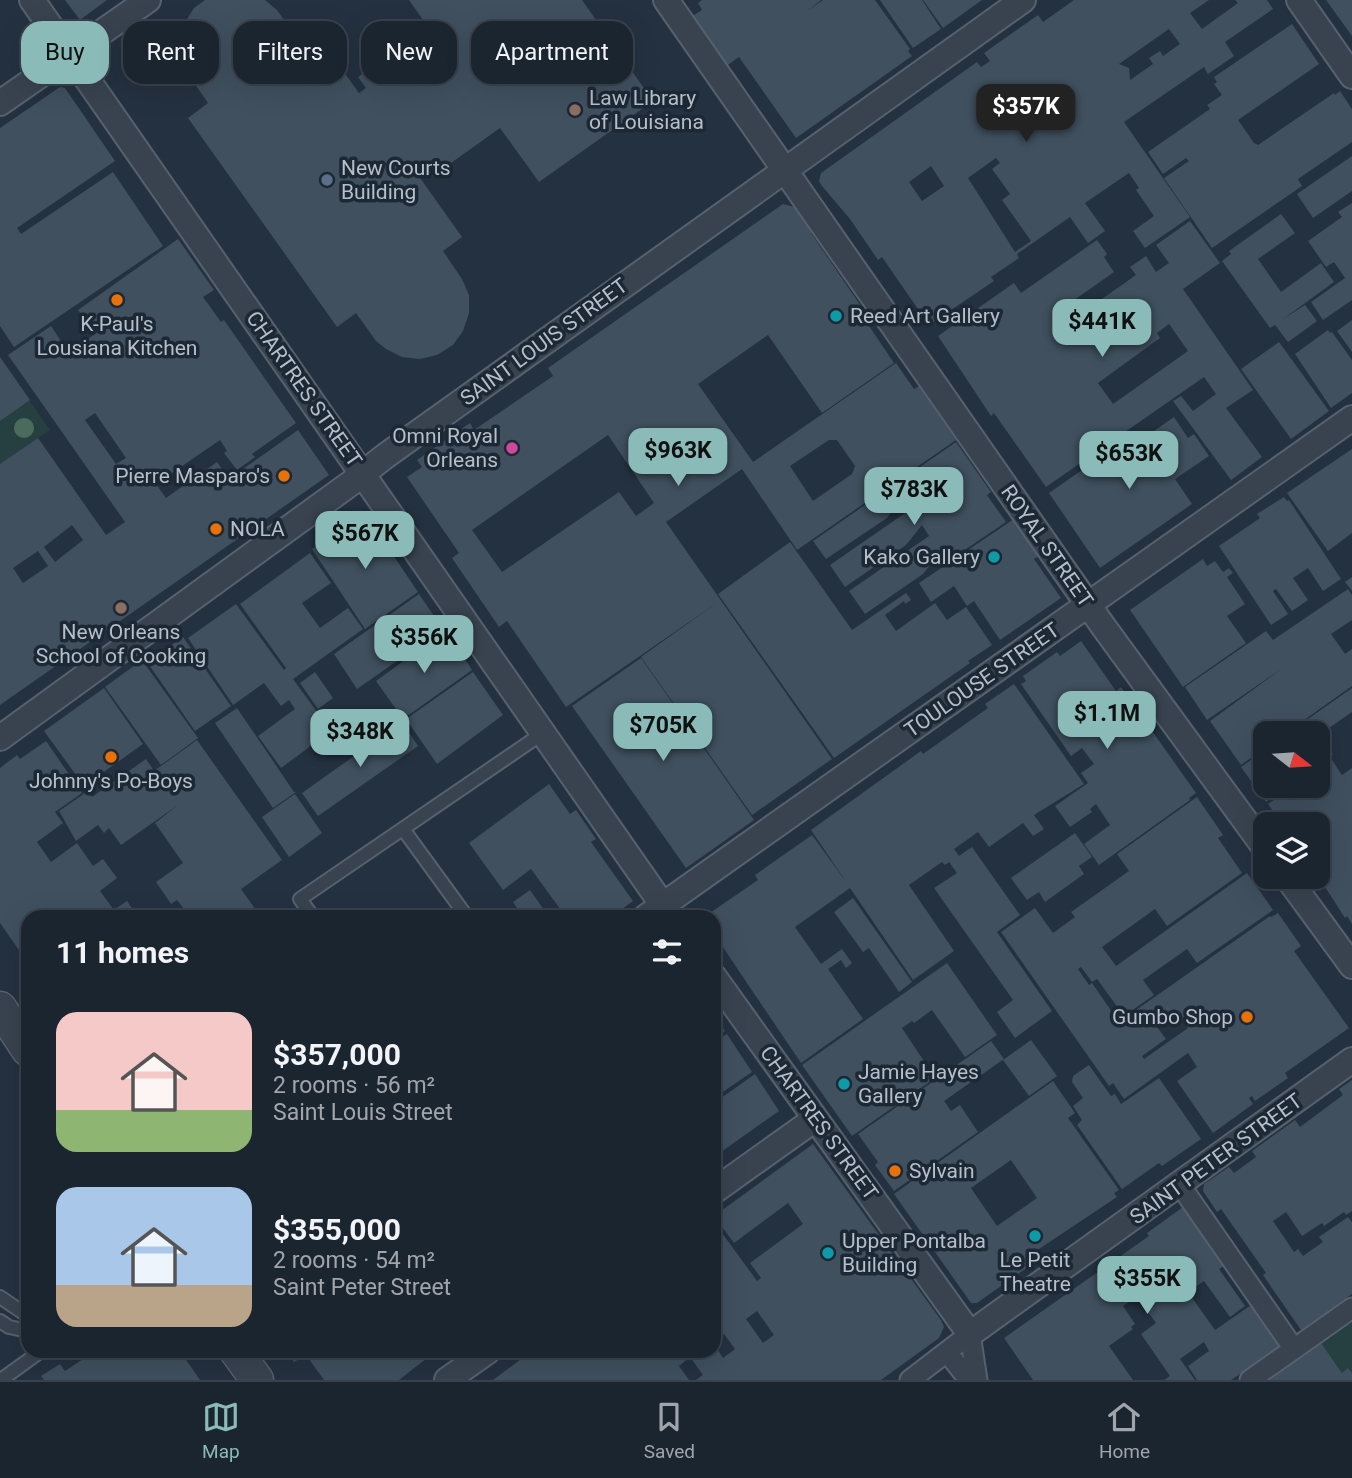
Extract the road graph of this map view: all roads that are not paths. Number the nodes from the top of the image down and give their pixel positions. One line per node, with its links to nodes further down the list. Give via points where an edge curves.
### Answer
1 (32, 0): 6 (street, CHARTRES STREET)
2 (148, 0): 7 (street)
3 (666, 0): 12 (street, ROYAL STREET)
4 (1023, 0): 12 (street, SAINT LOUIS STREET)
5 (1298, 0): 8 (street)
6 (47, 21)
7 (109, 27)
8 (1352, 76)
9 (27, 84): 11 (street)
10 (91, 84): 14 (street, CHARTRES STREET)
11 (0, 103)
12 (784, 169): 14 (street, SAINT LOUIS STREET); 15 (street, ROYAL STREET)
13 (1352, 418): 15 (street, TOULOUSE STREET)
14 (363, 474): 16 (street, CHARTRES STREET); 17 (street, SAINT LOUIS STREET)
15 (1088, 604): 19 (street, ROYAL STREET); 24 (street, TOULOUSE STREET)
16 (543, 733): 18 (lane); 23 (street, CHARTRES STREET)
17 (0, 738)
18 (404, 829): 21 (lane, via 300,899); 22 (lane)
19 (1253, 831)
20 (1296, 889): 25 (street)
21 (308, 910)
22 (462, 910)
23 (658, 910)
24 (664, 910)
25 (1352, 966)
26 (721, 987): 30 (street, CHARTRES STREET)
27 (0, 1008): 28 (street)
28 (21, 1040)
29 (1352, 1060): 31 (street, SAINT PETER STREET)
30 (815, 1119): 32 (street); 38 (street, CHARTRES STREET)
31 (1180, 1185): 38 (street, SAINT PETER STREET); 39 (street)
32 (721, 1186)
33 (0, 1297): 35 (lane)
34 (1352, 1308): 39 (street)
35 (21, 1311)
36 (0, 1321): 37 (lane)
37 (21, 1330)
38 (970, 1334): 40 (street, SAINT PETER STREET); 49 (street, CHARTRES STREET)
39 (1294, 1349): 50 (street)
40 (947, 1352): 47 (street, SAINT PETER STREET); 48 (street)
41 (31, 1358): 44 (lane)
42 (241, 1358): 45 (street)
43 (478, 1358): 46 (street)
44 (1, 1380)
45 (257, 1380)
46 (447, 1380)
47 (909, 1380)
48 (969, 1380)
49 (977, 1380)
50 (1250, 1380)

